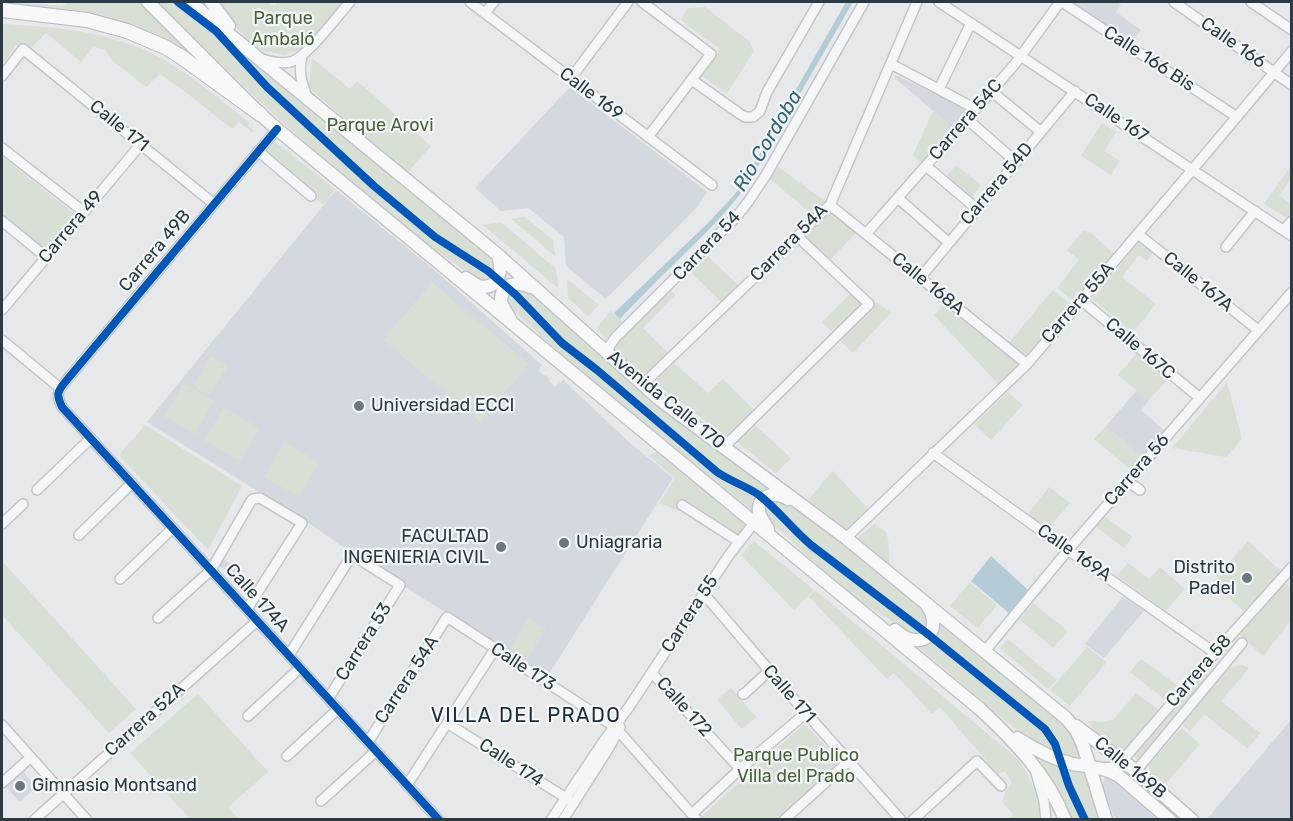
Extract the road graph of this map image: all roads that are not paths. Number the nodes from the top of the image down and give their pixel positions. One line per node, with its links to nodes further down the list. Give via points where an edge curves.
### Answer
1 (148, 2): 36 (main road, Avenida Calle 170)
2 (190, 2): 20 (main road, Avenida Calle 170)
3 (211, 2): 20 (main road)
4 (350, 2): 23 (street)
5 (470, 2): 17 (street, Calle 169)
6 (494, 2): 17 (street)
7 (628, 2): 28 (street)
8 (642, 2): 29 (street, via 711,54)
9 (819, 2): 29 (street, via 757,115 740,114)
10 (864, 2): 75 (street, Carrera 54, via 748,202 616,337)
11 (917, 2): 25 (street, Carrera 54A)
12 (939, 2): 18 (street, Calle 167)
13 (1061, 2): 22 (street, Carrera 54C); 37 (street, Calle 166 Bis)
14 (1174, 2): 26 (street, Calle 166)
15 (1251, 2): 19 (street)
16 (2, 10): 36 (highway, via 87,20 137,35 180,56)
17 (485, 13): 28 (street, Calle 169)
18 (971, 23): 22 (street, Calle 167); 31 (street)
19 (1292, 30)
20 (245, 46): 24 (main road, Avenida Calle 170)
21 (1292, 51): 26 (street, Carrera 55A)
22 (1022, 56): 32 (street, Carrera 54C); 33 (street, Calle 167)
23 (302, 57): 24 (street, via 285,63); 34 (street, via 300,71)
24 (260, 58): 34 (main road, Avenida Calle 170)
25 (891, 64): 31 (street); 52 (street, Carrera 54A)
26 (1274, 72): 30 (street, Calle 166); 37 (street, Carrera 55A)
27 (2, 76): 42 (street, Calle 171, via 23,49)
28 (571, 78): 41 (street, Calle 169)
29 (692, 80): 41 (street)
30 (1292, 85)
31 (939, 89): 35 (street)
32 (992, 91): 35 (street, Carrera 54C); 40 (street)
33 (1076, 92): 40 (street, Carrera 54D); 47 (street, Calle 167)
34 (307, 97): 64 (main road, Avenida Calle 170)
35 (976, 109): 38 (street, Carrera 54C)
36 (260, 114): 39 (main road, Avenida Calle 170)
37 (1237, 117): 47 (street, Carrera 55A)
38 (967, 119): 45 (street); 46 (street, Carrera 54C)
39 (277, 129): 44 (street, Carrera 49B); 66 (main road, Avenida Calle 170)
40 (1041, 132): 45 (street, Carrera 54D)
41 (648, 137): 48 (street, Calle 169)
42 (141, 144): 51 (street, Calle 171); 55 (street, Carrera 49)
43 (2, 148): 55 (street)
44 (258, 151): 49 (street); 51 (street, Carrera 49B)
45 (1016, 162): 53 (street, Carrera 54D)
46 (926, 166): 50 (street, Carrera 54C); 53 (street)
47 (1193, 169): 54 (street, Calle 167); 60 (street, Carrera 55A)
48 (712, 185)
49 (311, 196)
50 (898, 198): 59 (street, Carrera 54C); 62 (street)
51 (214, 204): 78 (street, Carrera 49B)
52 (830, 205): 59 (street, Calle 168A); 61 (street, Carrera 54A)
53 (977, 209): 62 (street, Carrera 54D)
54 (1255, 211): 58 (street, Calle 167); 63 (street)
55 (84, 212): 65 (street, Carrera 49)
56 (2, 221): 65 (street)
57 (1292, 221): 58 (street)
58 (1288, 233)
59 (866, 234): 67 (street, Calle 168A)
60 (1138, 234): 69 (street, Carrera 55A); 73 (street, Calle 167A)
61 (797, 237): 77 (street, Carrera 54A); 81 (street, via 869,304)
62 (949, 243): 67 (street, Carrera 54D)
63 (1226, 247)
64 (498, 255): 66 (main road, via 501,271 497,279 483,286); 70 (main road, Avenida Calle 170)
65 (46, 257): 71 (street, Carrera 49)
66 (432, 257): 72 (main road, Avenida Calle 170)
67 (920, 278): 76 (street, Calle 168A)
68 (1292, 292): 73 (street, Carrera 56)
69 (1081, 300): 76 (street, Carrera 55A); 79 (street, Calle 167C)
70 (556, 306): 72 (main road, via 530,287 514,283 506,288 501,300); 75 (main road, Avenida Calle 170)
71 (2, 310)
72 (514, 325): 90 (main road, Avenida Calle 170)
73 (1258, 330): 79 (street, Carrera 56)
74 (2, 340): 78 (street, Calle 174A)
75 (608, 353): 77 (main road, Avenida Calle 170)
76 (1026, 364): 82 (street, Carrera 55A)
77 (642, 385): 81 (main road, Avenida Calle 170)
78 (59, 392): 80 (street, Calle 174A, via 62,407)
79 (1200, 398): 83 (street, Carrera 56)
80 (91, 438): 84 (street, Calle 174A); 85 (street)
81 (723, 448): 89 (main road, Avenida Calle 170)
82 (933, 453): 94 (street, Carrera 55A); 97 (street, Calle 169A)
83 (1128, 481): 86 (street); 97 (street, Carrera 56)
84 (132, 483): 92 (street, Calle 174A); 93 (street)
85 (37, 490)
86 (1140, 490)
87 (23, 504): 91 (street)
88 (682, 505): 95 (street)
89 (820, 519): 94 (main road, Avenida Calle 170); 96 (main road, via 782,495 769,495 761,502 759,512)
90 (754, 523): 95 (street, Carrera 55); 96 (main road, Avenida Calle 170)
91 (2, 524)
92 (173, 528): 98 (street, Calle 174A); 100 (street)
93 (79, 535)
94 (846, 538): 102 (main road, Avenida Calle 170)
95 (738, 542): 101 (street, Carrera 55)
96 (777, 542): 103 (main road, Avenida Calle 170)
97 (1068, 550): 110 (street, Carrera 56); 111 (street, Calle 169A)
98 (211, 570): 104 (street, Calle 174A); 104 (street, via 256,498 302,523); 106 (street)
99 (1290, 572): 111 (street, Carrera 58)
100 (120, 579)
101 (704, 594): 115 (street, Calle 171); 116 (street, Carrera 55)
102 (924, 601): 103 (main road, via 933,617 933,629 916,641); 110 (main road, Avenida Calle 170)
103 (858, 608): 121 (main road, Avenida Calle 170)
104 (247, 609): 107 (street, Calle 174A)
105 (447, 617): 109 (street, Calle 173); 128 (street, Carrera 54A)
106 (158, 618)
107 (257, 621): 112 (street, Calle 174A); 142 (street, Carrera 52A)
108 (1242, 643): 117 (street, Carrera 58)
109 (495, 649): 125 (street); 127 (street, Calle 173)
110 (985, 651): 124 (main road, Avenida Calle 170)
111 (1215, 653): 113 (street, Carrera 58)
112 (289, 656): 114 (street, Calle 174A); 119 (street, Carrera 53, via 352,555 400,585)
113 (1203, 666): 117 (street); 133 (street, Carrera 58)
114 (300, 668): 119 (street, Calle 174A); 123 (street)
115 (769, 671): 118 (street); 122 (street, Calle 171)
116 (652, 672): 127 (street, Carrera 55); 137 (street, Calle 172)
117 (1214, 677): 138 (street, Carrera 58)
118 (743, 694)
119 (328, 699): 120 (street, Calle 174A)
120 (338, 710): 128 (street, Calle 174A); 130 (street)
121 (980, 710): 134 (main road, Avenida Calle 170); 135 (main road, Calle 169B, via 1029,746)
122 (806, 713): 132 (street, Calle 171); 137 (street)
123 (248, 716)
124 (1066, 718): 133 (main road, Calle 169B); 135 (main road, Avenida Calle 170, via 1079,736)
125 (447, 723): 140 (street); 144 (street, Calle 174)
126 (2, 725): 131 (street)
127 (616, 728): 144 (street, Carrera 55); 146 (street, Calle 173)
128 (368, 742): 129 (street, Calle 174A)
129 (376, 751): 140 (street, Calle 174A); 143 (street)
130 (287, 756)
131 (31, 757): 139 (street); 142 (street)
132 (849, 761): 150 (street); 151 (street, Calle 171)
133 (1122, 761): 136 (street, Carrera 58); 138 (main road, Calle 169B)
134 (1032, 762): 153 (street); 154 (main road, Avenida Calle 170, via 1054,794)
135 (1089, 767): 136 (main road, Calle 169B); 155 (main road, Avenida Calle 170)
136 (1103, 768): 156 (main road, Calle 169B, via 1119,776)
137 (740, 769): 146 (street)
138 (1136, 771): 157 (main road, Calle 169B)
139 (2, 783)
140 (407, 785): 149 (street, Calle 174A)
141 (1001, 786): 152 (street, via 977,761)
142 (63, 793): 147 (street, Carrera 52A); 148 (street)
143 (321, 801)
144 (570, 801): 145 (street, Carrera 55)
145 (562, 816)
146 (695, 817)
147 (34, 819)
148 (87, 819)
149 (438, 819)
150 (784, 819)
151 (901, 819)
152 (913, 819)
153 (1046, 819)
154 (1065, 819)
155 (1106, 819)
156 (1170, 819)
157 (1192, 819)

